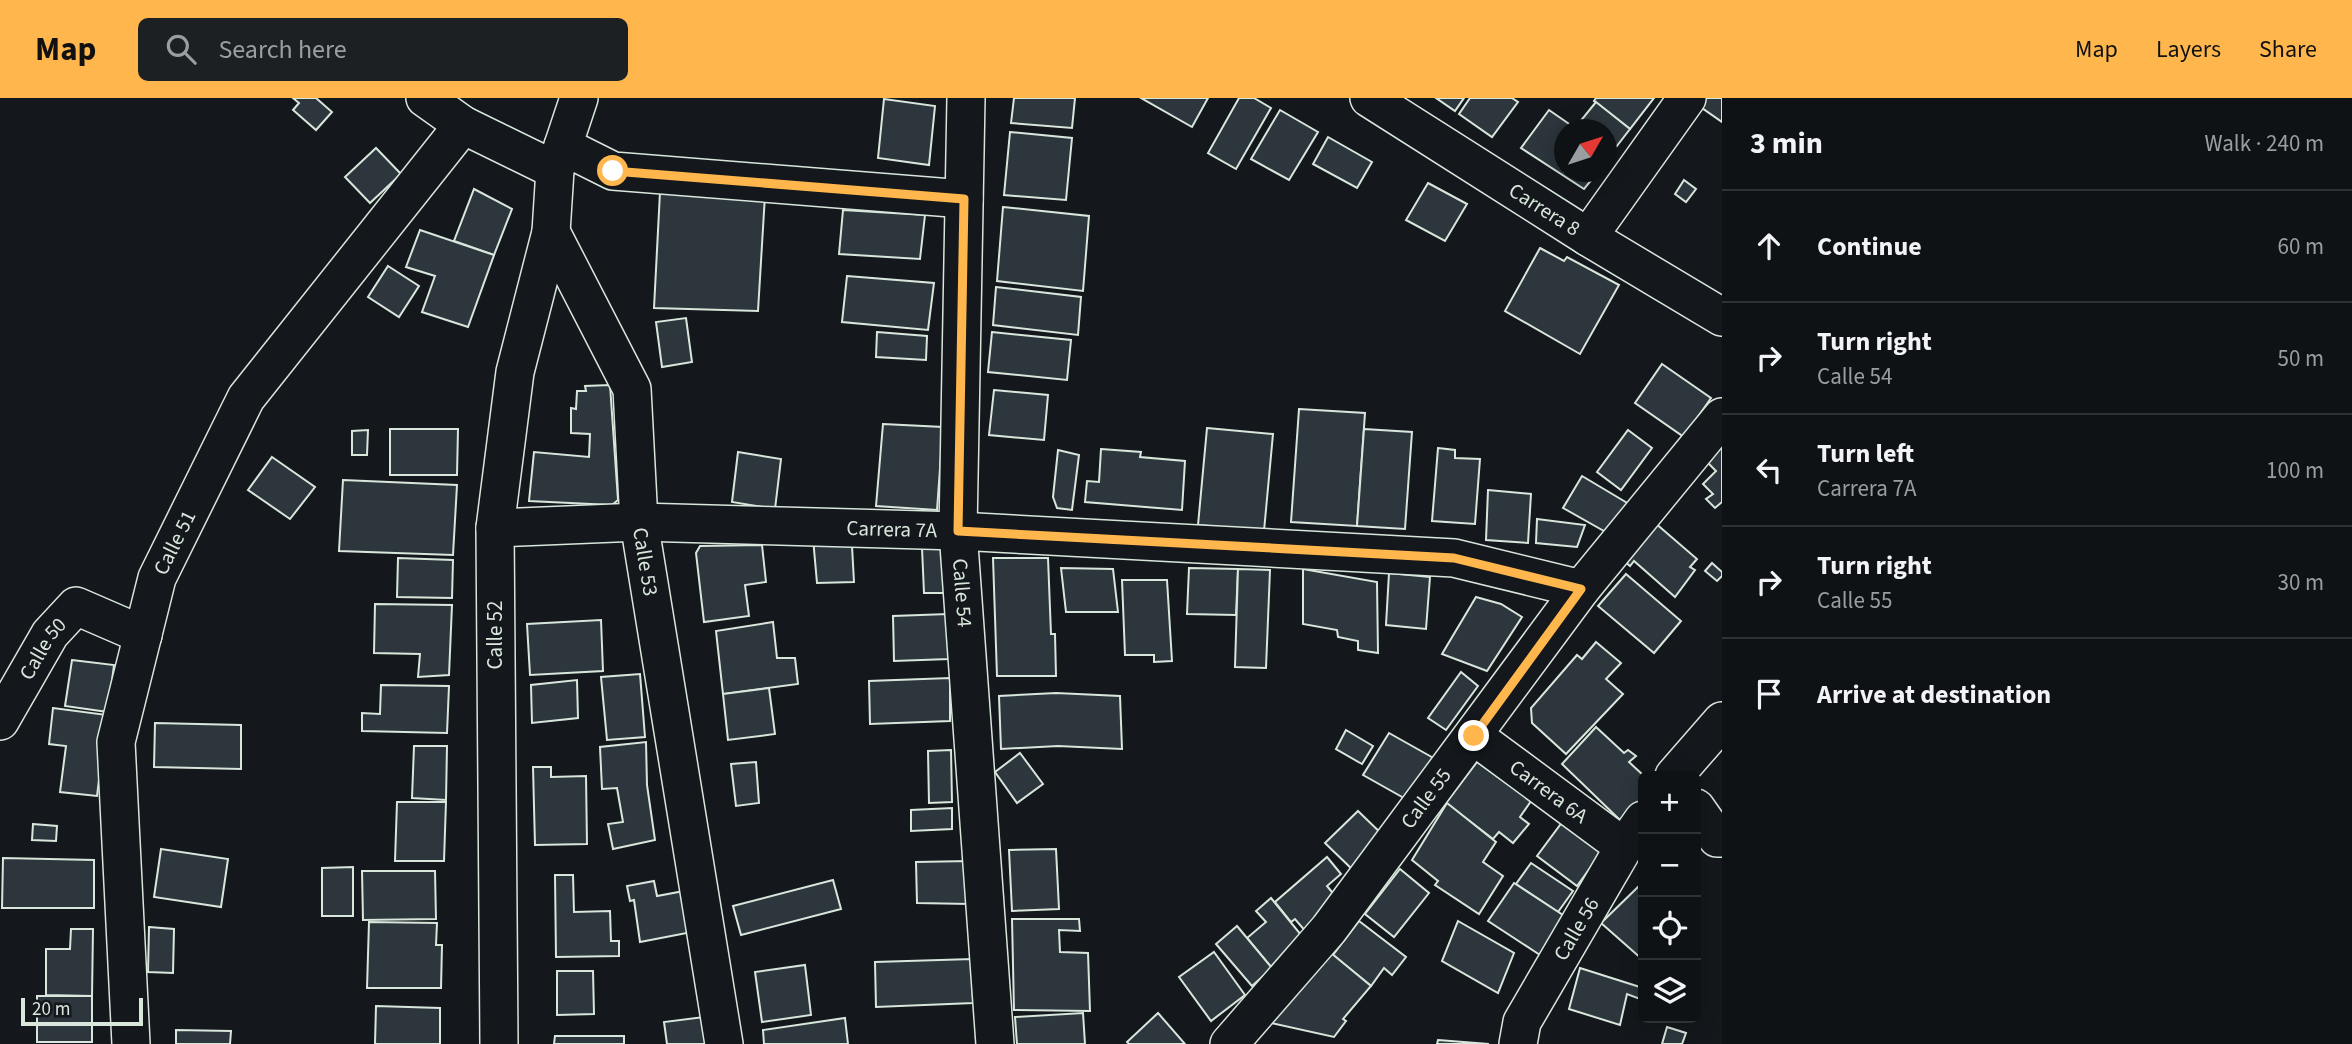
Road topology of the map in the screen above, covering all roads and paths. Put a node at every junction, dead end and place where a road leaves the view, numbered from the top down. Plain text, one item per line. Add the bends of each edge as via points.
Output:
1 (425, 98) edge
2 (579, 98) edge
3 (965, 98) edge
4 (1687, 98) edge
5 (1379, 100) edge
6 (463, 125) junction
7 (559, 158) junction
8 (964, 199) junction
9 (551, 232) junction
10 (1588, 237) junction
11 (1722, 317) edge
12 (1722, 417) edge
13 (639, 522) junction
14 (495, 527) junction
15 (958, 531) junction
16 (1581, 589) junction
17 (143, 635) junction
18 (0, 721) edge
19 (1722, 721) edge
20 (1474, 736) junction
21 (1678, 771) edge
22 (1701, 815) edge
23 (1634, 834) edge
24 (1722, 838) edge
25 (131, 1044) edge
26 (499, 1044) edge
27 (724, 1044) edge
28 (995, 1044) edge
29 (1229, 1044) edge
30 (1518, 1044) edge

1 - 6 street
2 - 7 street
3 - 8 street, Calle 54
4 - 10 street
5 - 10 street, Carrera 8
6 - 7 street
6 - 17 street, Calle 51 via 246,398 157,578
7 - 8 street via 613,171
7 - 9 street
8 - 15 street, Calle 54
9 - 13 street, Calle 53 via 632,389
9 - 14 street, Calle 52 via 515,372
10 - 11 street, Carrera 8
12 - 16 street, Calle 55
13 - 14 street, Carrera 7A
13 - 15 street, Carrera 7A
13 - 27 street, Calle 53
14 - 26 street, Calle 52
15 - 16 street, Carrera 7A via 1454,558
15 - 28 street, Calle 54
16 - 20 street, Calle 55
17 - 18 street, Calle 50 via 76,606 50,634
17 - 25 street, Calle 51 via 117,742
19 - 21 street
20 - 23 street, Carrera 6A
20 - 29 street, Calle 55 via 1329,929
22 - 24 street via 1717,838
23 - 30 street, Calle 56 via 1521,1022

